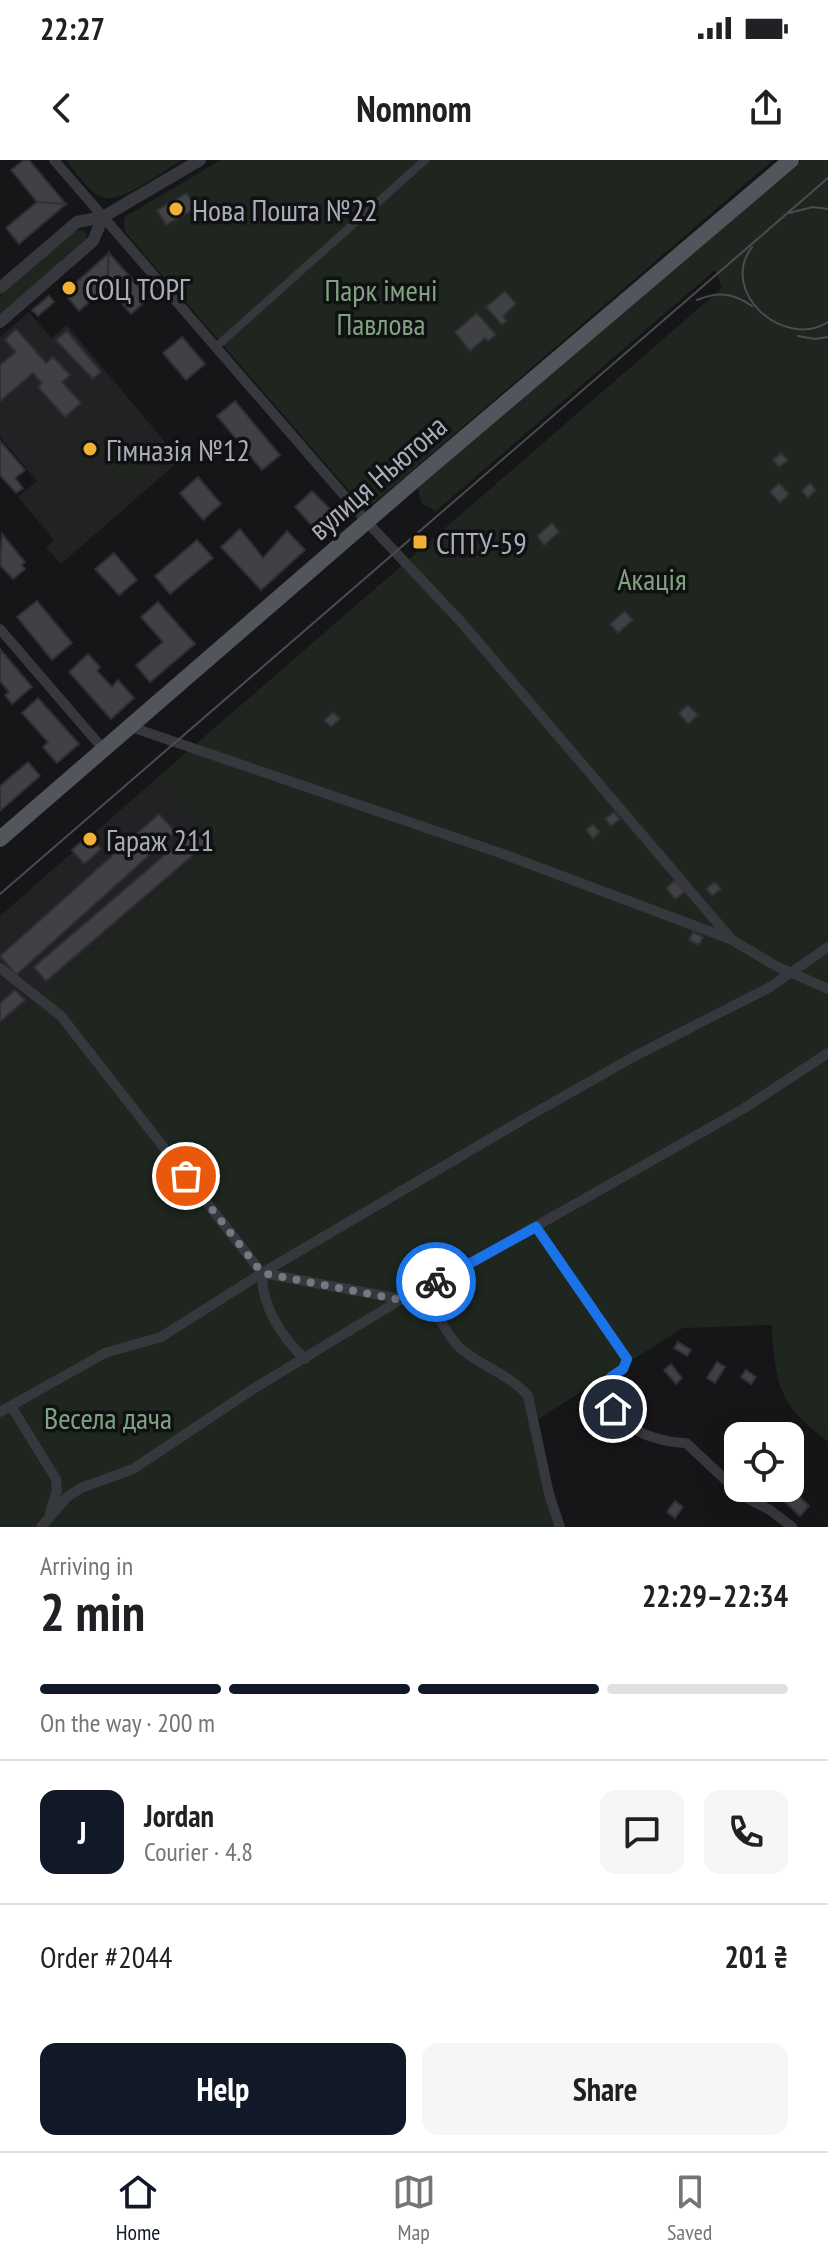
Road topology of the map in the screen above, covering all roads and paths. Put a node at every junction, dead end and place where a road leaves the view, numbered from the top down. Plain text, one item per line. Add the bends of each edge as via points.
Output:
1 (54, 160) edge
2 (200, 160) edge
3 (425, 160) edge
4 (791, 160) edge
5 (103, 217) junction
6 (0, 288) edge
7 (0, 322) edge
8 (216, 347) junction
9 (368, 523) junction
10 (0, 629) edge
11 (131, 727) junction
12 (104, 750) junction
13 (0, 839) edge
14 (732, 940) junction
15 (828, 947) edge
16 (0, 968) edge
17 (790, 973) junction
18 (828, 989) edge
19 (828, 1053) edge
20 (536, 1227) junction
21 (262, 1273) junction
22 (400, 1300) junction
23 (305, 1359) junction
24 (11, 1406) junction
25 (0, 1412) edge
26 (43, 1524) edge
27 (560, 1527) edge
28 (792, 1527) edge

1 - 5 street
2 - 5 street
3 - 8 street
4 - 9 main road, вулиця Ньютона
5 - 6 street via 77,222
5 - 7 street via 93,241
5 - 8 street
8 - 9 street
9 - 11 main road, вулиця Ньютона
9 - 14 street via 462,623
10 - 12 street
11 - 12 main road, вулиця Ньютона
11 - 14 street via 503,854
12 - 13 main road, вулиця Ньютона
14 - 17 street
15 - 17 street
16 - 21 street via 61,1016
17 - 18 street
17 - 21 street via 529,1116
19 - 20 street via 743,1109
20 - 22 street
20 - 28 street via 627,1359 607,1390 613,1409 633,1428 686,1443 743,1496
21 - 22 street
21 - 23 street via 273,1317
21 - 24 street via 161,1337 105,1353
22 - 23 street
22 - 27 street via 428,1304 458,1345 528,1396
23 - 26 street via 133,1469 81,1488
24 - 25 street
24 - 26 street via 56,1479 57,1491

